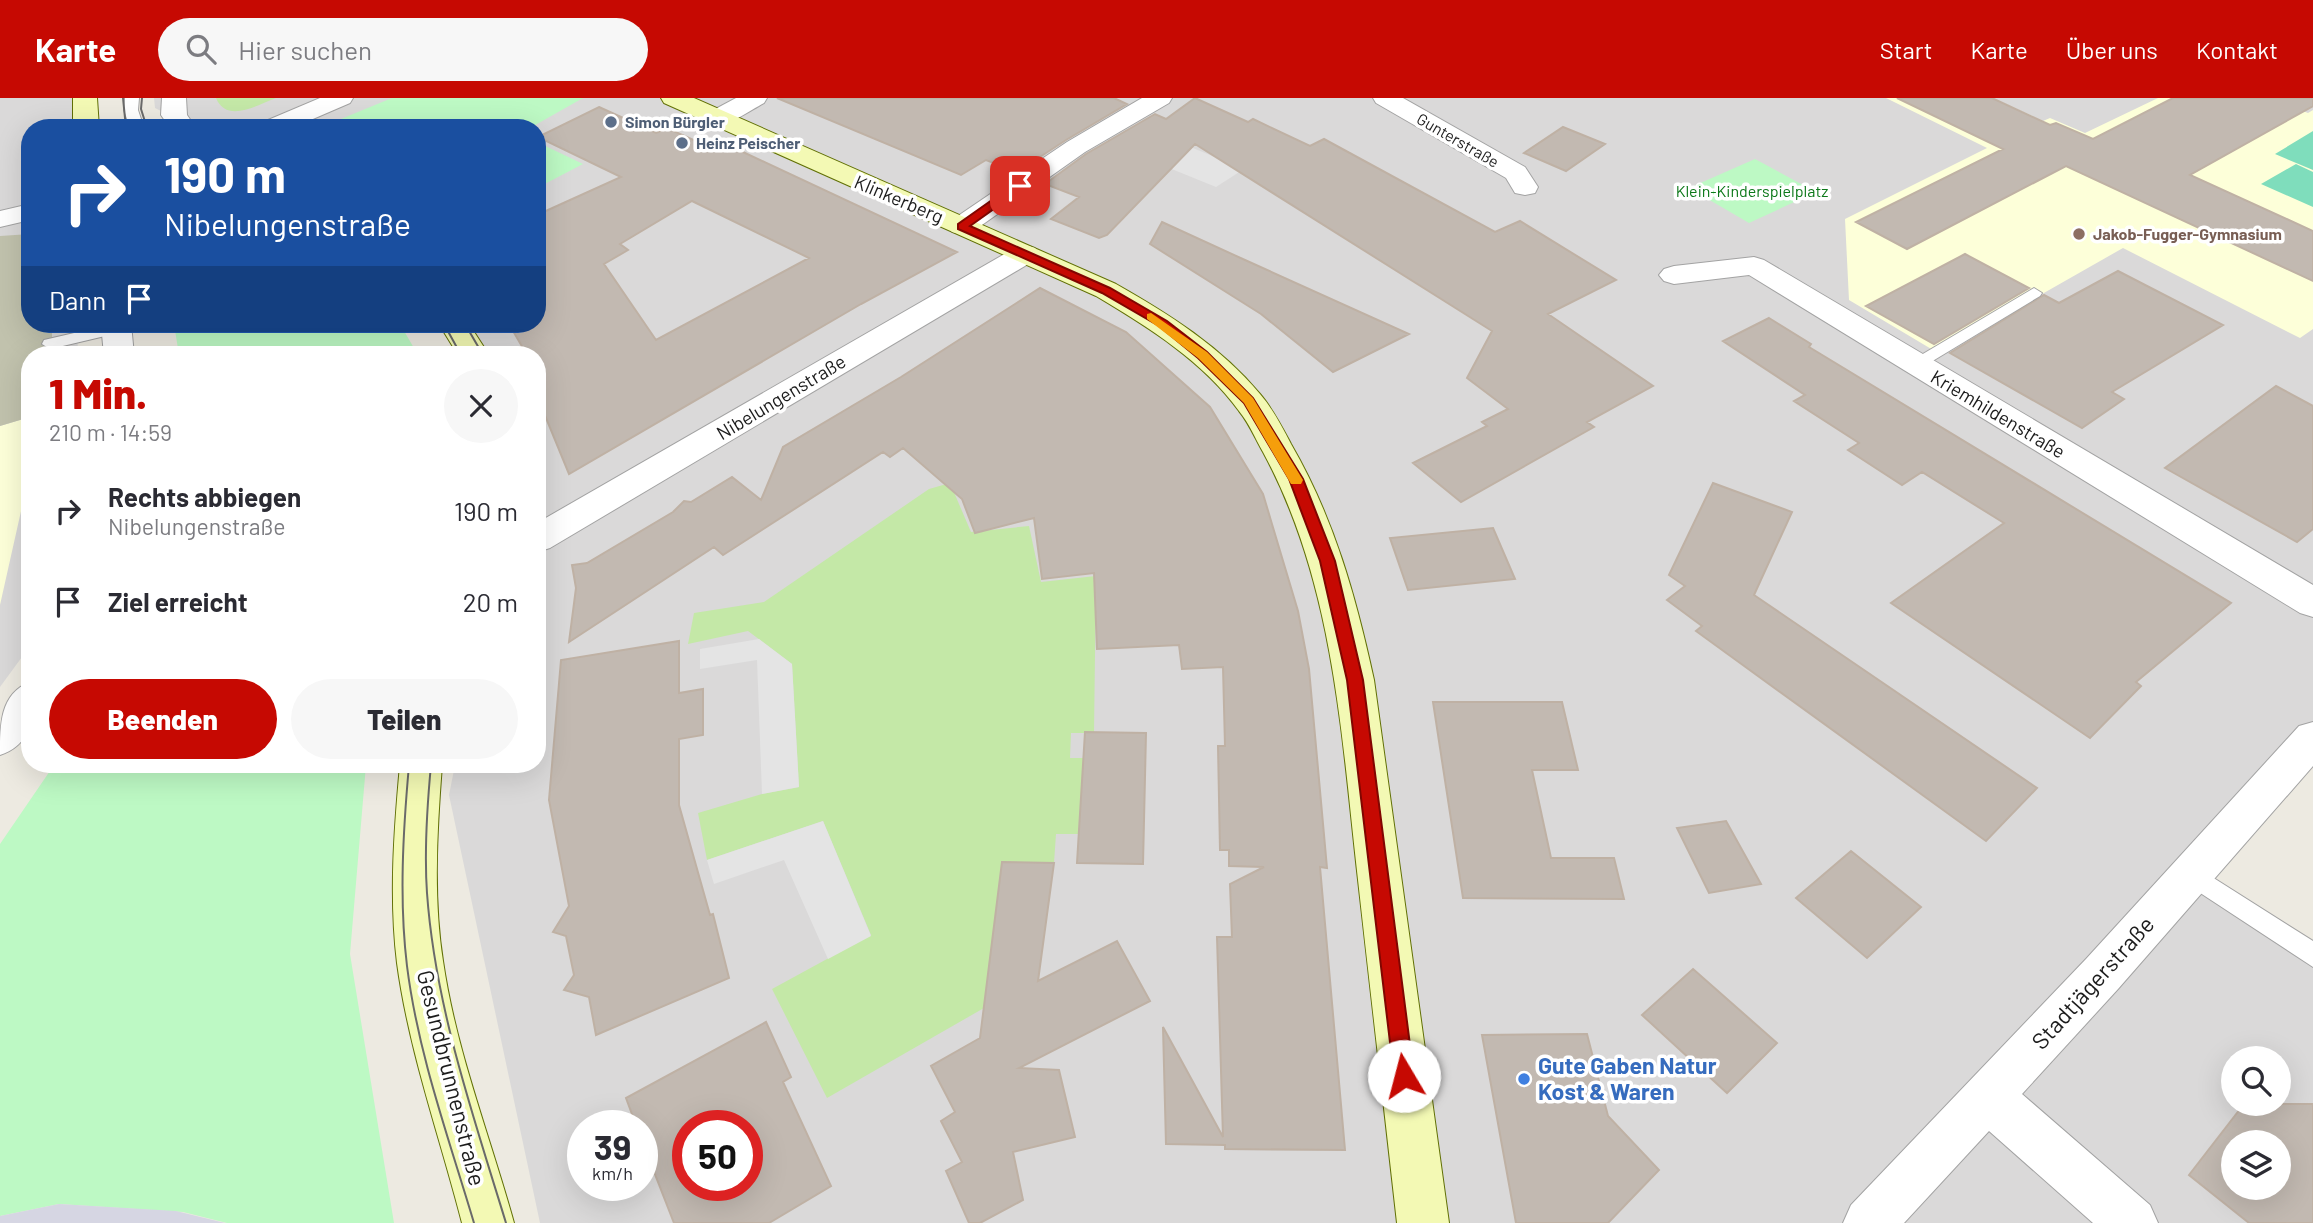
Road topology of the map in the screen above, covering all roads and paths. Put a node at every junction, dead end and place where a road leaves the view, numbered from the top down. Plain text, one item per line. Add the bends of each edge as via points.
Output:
1 (85, 98) edge
2 (132, 98) edge
3 (174, 98) edge
4 (341, 98) edge
5 (673, 98) edge
6 (755, 98) edge
7 (1160, 98) edge
8 (1385, 98) edge
9 (717, 118) junction
10 (86, 119) edge
11 (134, 119) edge
12 (177, 119) edge
13 (291, 119) edge
14 (1525, 187) dead end
15 (21, 214) edge
16 (0, 219) edge
17 (962, 226) junction
18 (1025, 254) junction
19 (1674, 275) dead end
20 (2034, 293) dead end
21 (117, 336) edge
22 (50, 344) dead end
23 (1915, 364) junction
24 (546, 534) edge
25 (2313, 603) edge
26 (2313, 738) edge
27 (421, 773) edge
28 (2190, 874) junction
29 (2313, 955) edge
30 (1989, 1098) junction
31 (488, 1223) edge
32 (1423, 1223) edge
33 (1869, 1223) edge
34 (2132, 1223) edge

1 - 10 main road
2 - 11 lane
3 - 12 street
4 - 13 street
5 - 9 main road, Klinkerberg
6 - 9 street
7 - 17 street via 1076,148
8 - 14 street, Gunterstraße via 1516,173
9 - 17 main road, Klinkerberg
15 - 16 street
17 - 18 main road, Klinkerberg
18 - 24 street, Nibelungenstraße
18 - 32 main road, Klinkerberg via 1106,290 1163,323 1203,355 1249,401 1300,489 1335,585 1355,680
19 - 23 street, Kriemhildenstraße via 1754,266
20 - 23 lane
21 - 22 lane
23 - 25 street, Kriemhildenstraße
26 - 28 street, Stadtjägerstraße
27 - 31 main road, Gesundbrunnenstraße via 415,862 421,963 441,1057
28 - 29 lane
28 - 30 street, Stadtjägerstraße
30 - 33 street, Stadtjägerstraße
30 - 34 street

